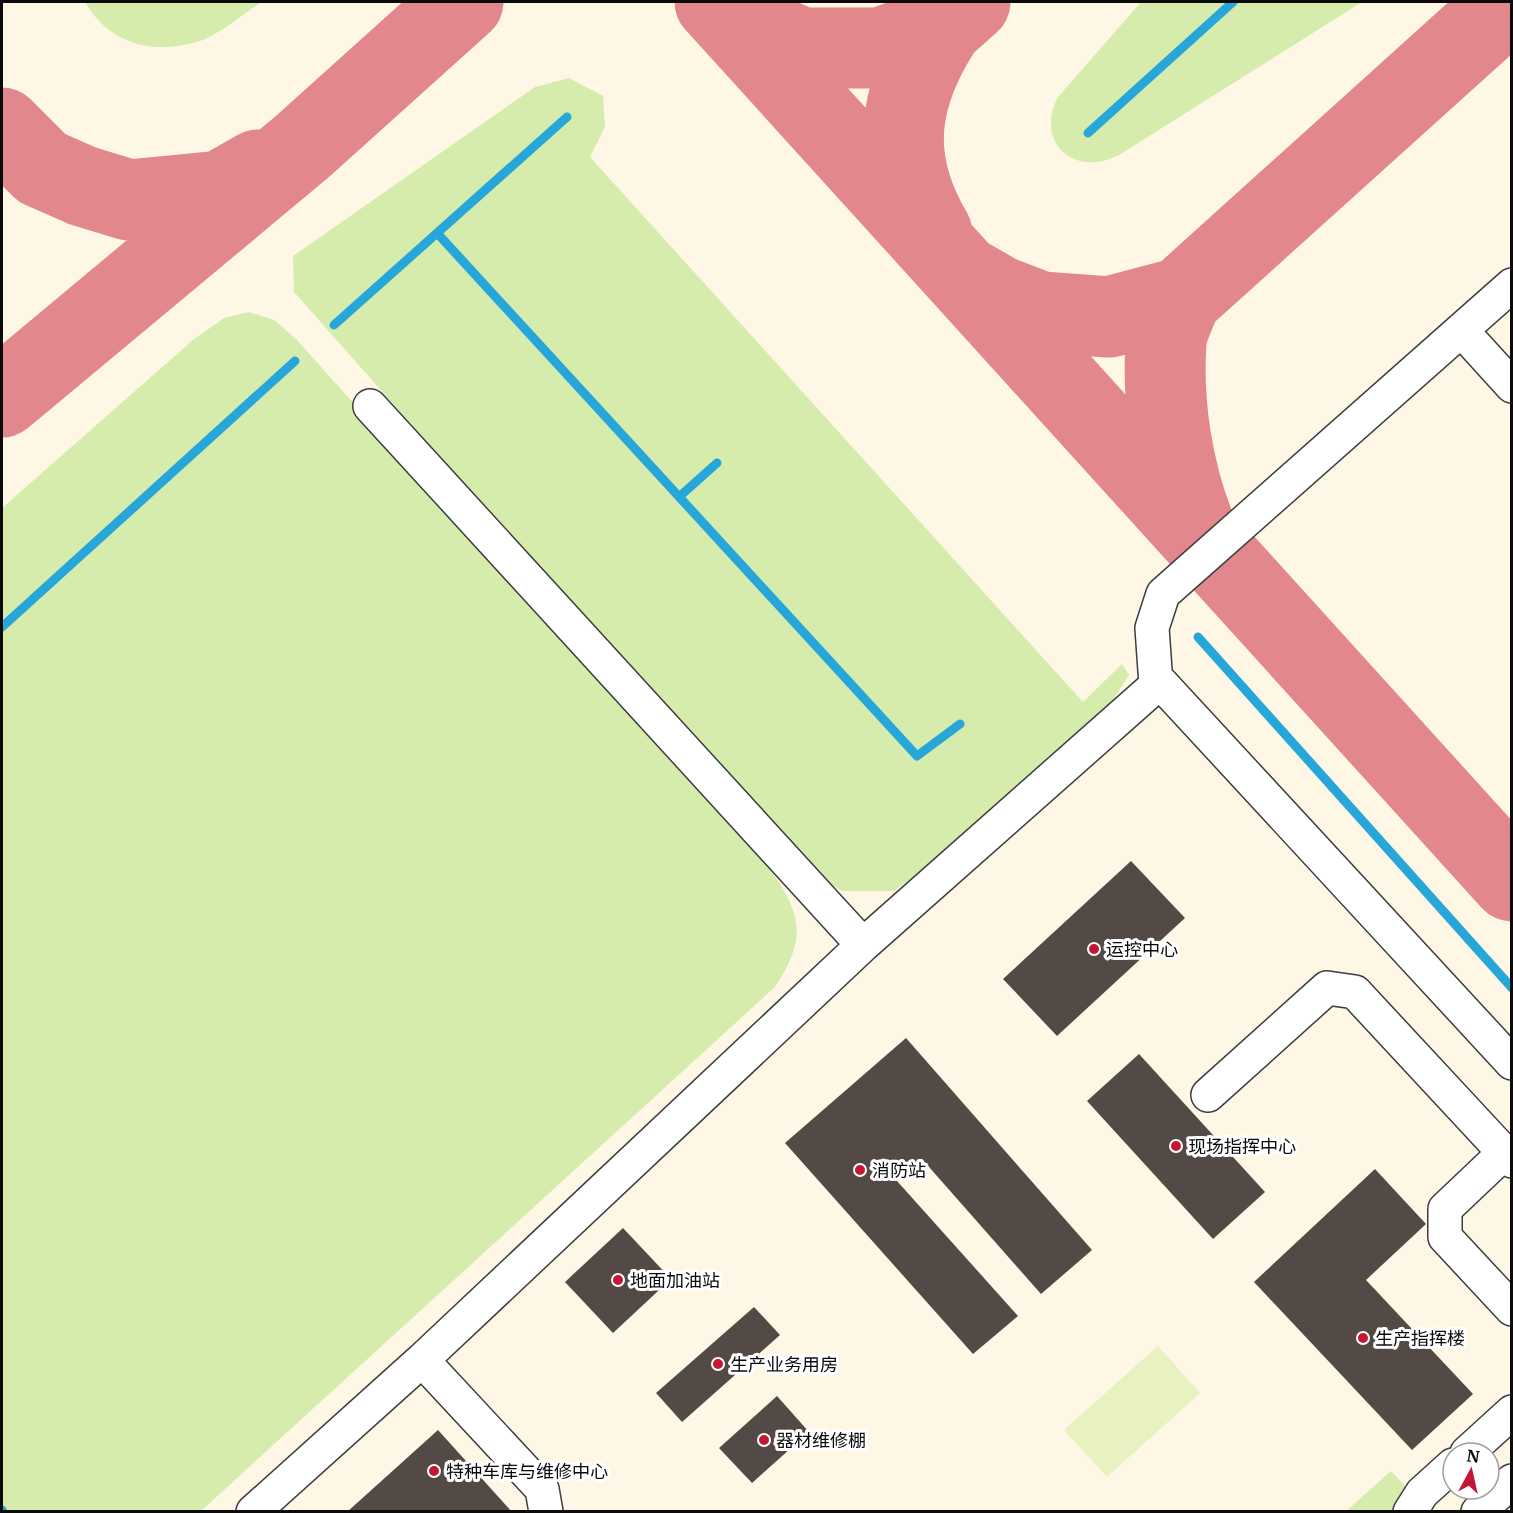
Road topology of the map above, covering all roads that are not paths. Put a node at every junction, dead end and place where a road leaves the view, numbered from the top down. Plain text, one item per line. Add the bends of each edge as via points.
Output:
1 (1512, 285) edge
2 (1462, 331) junction
3 (1512, 386) edge
4 (370, 406) dead end
5 (1156, 685) junction
6 (863, 945) junction
7 (1512, 1063) edge
8 (1208, 1095) dead end
9 (1508, 1157) edge
10 (1512, 1309) edge
11 (422, 1360) junction
12 (1512, 1412) edge
13 (1480, 1441) edge
14 (1441, 1476) edge
15 (1512, 1481) edge
16 (253, 1512) edge
17 (546, 1512) edge
18 (1410, 1512) edge
19 (1478, 1512) edge

1 - 2 lane
2 - 3 lane
2 - 5 lane via 1163,594 1152,628
4 - 6 lane
5 - 6 lane
5 - 7 lane via 1160,682
6 - 11 lane
8 - 9 lane via 1327,988 1355,992
9 - 10 lane via 1444,1209 1445,1237
11 - 16 lane
11 - 17 lane via 542,1489
12 - 13 lane
14 - 18 lane via 1422,1493
15 - 19 lane

